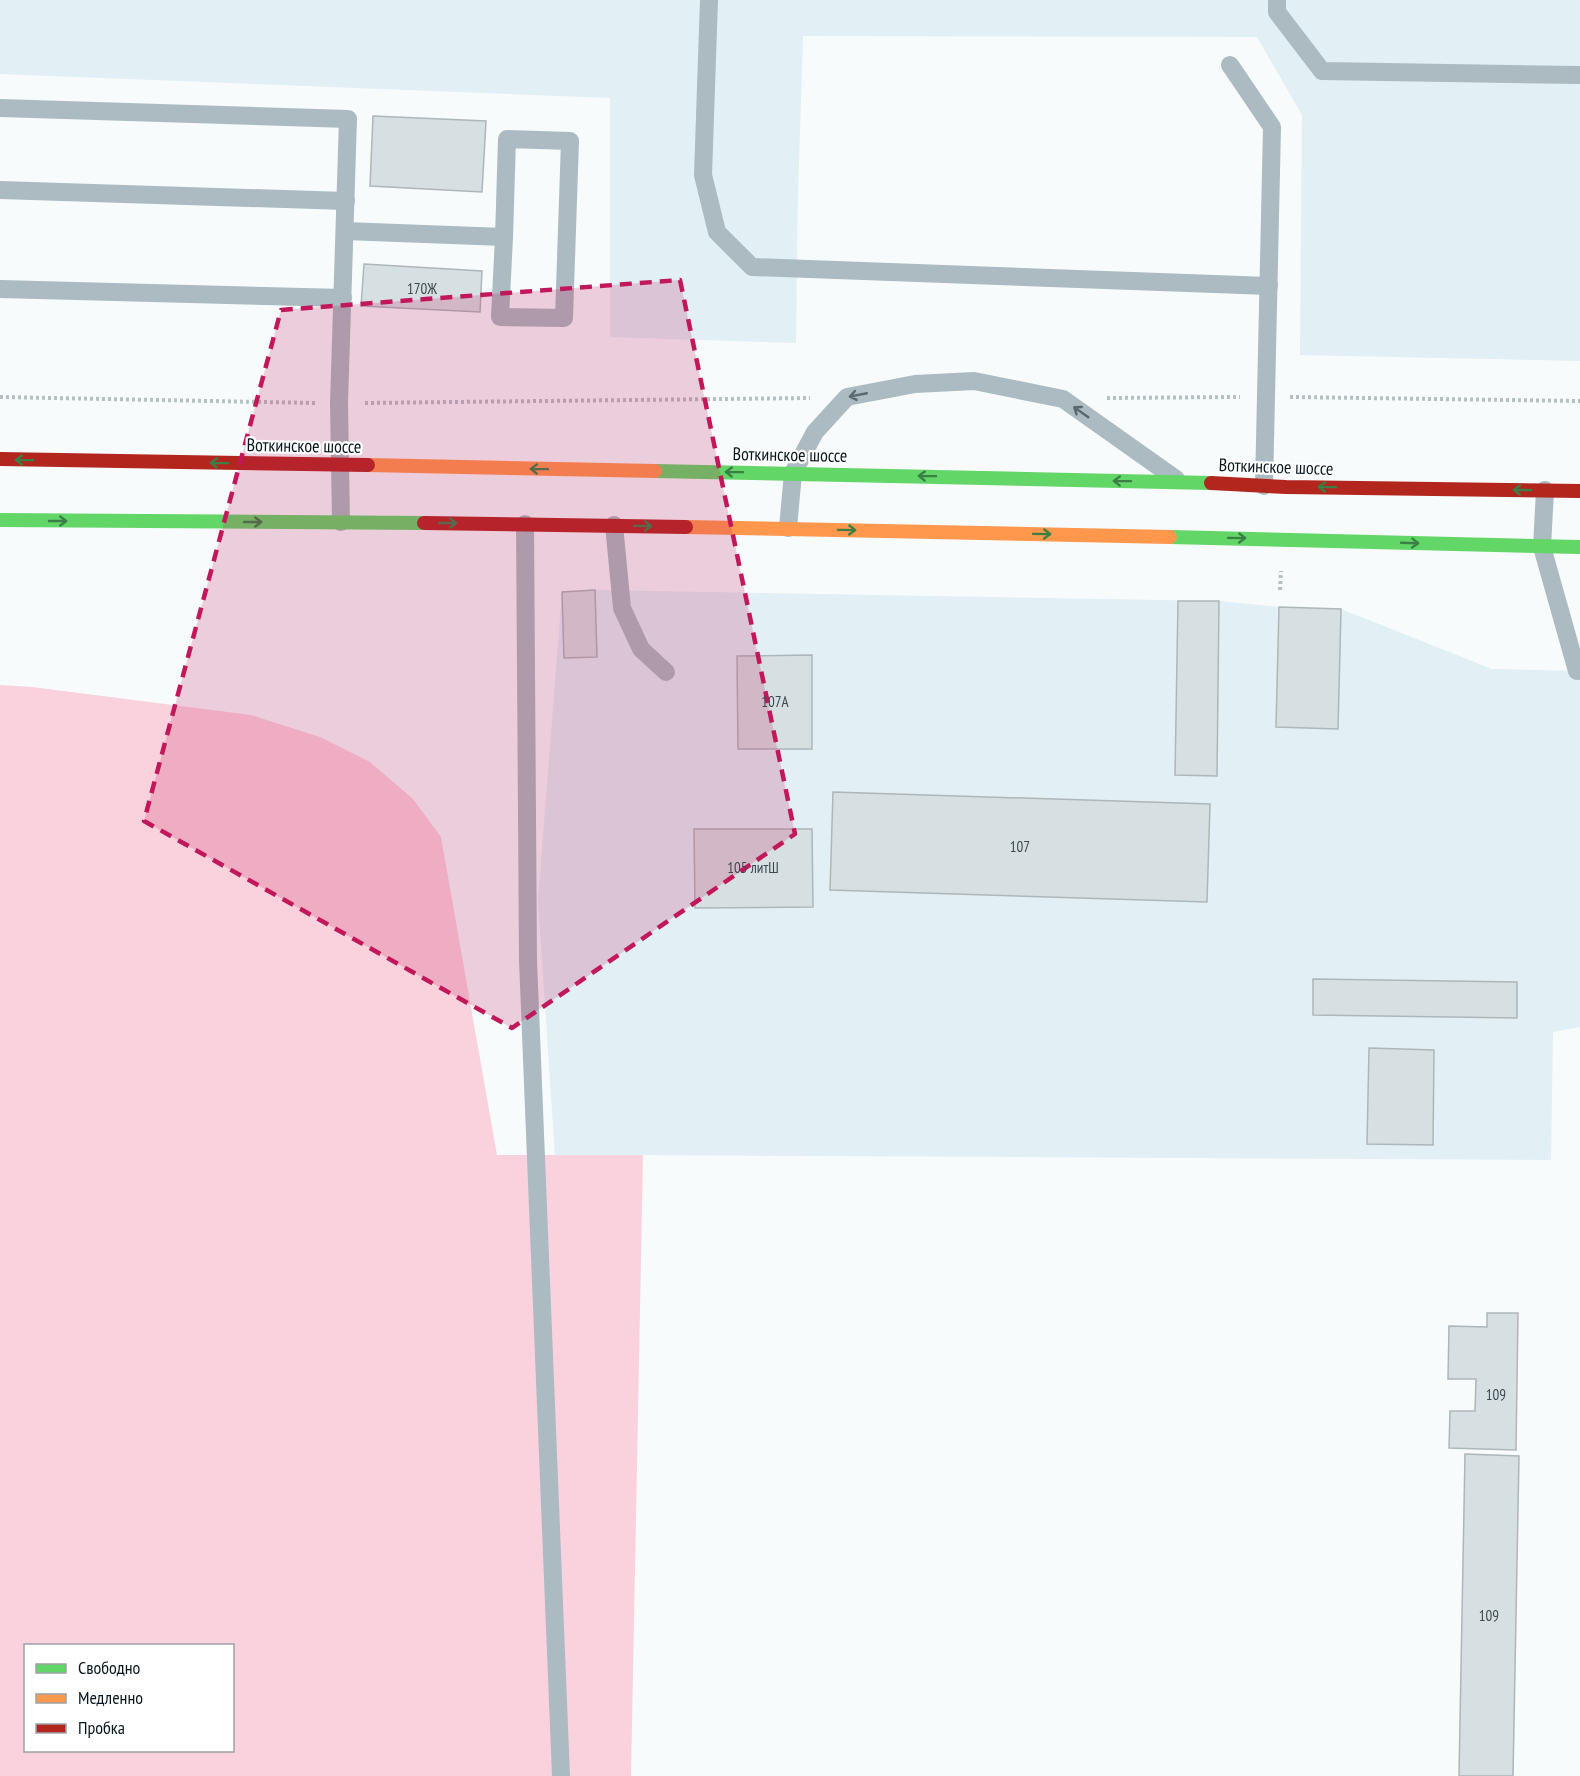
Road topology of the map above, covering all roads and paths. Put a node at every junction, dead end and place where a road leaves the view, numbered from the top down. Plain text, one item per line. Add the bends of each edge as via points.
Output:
1 (709, 0) edge
2 (1277, 0) edge
3 (1230, 65) dead end
4 (1580, 75) edge
5 (0, 108) edge
6 (0, 190) edge
7 (346, 201) junction
8 (345, 231) junction
9 (504, 237) junction
10 (1269, 286) junction
11 (0, 289) edge
12 (343, 298) junction
13 (0, 397) edge
14 (1267, 397) junction
15 (847, 398) junction
16 (1063, 399) junction
17 (1580, 401) edge
18 (339, 403) junction
19 (0, 459) edge
20 (341, 465) junction
21 (793, 472) junction
22 (1180, 482) junction
23 (1264, 486) junction
24 (1545, 490) junction
25 (1580, 491) edge
26 (0, 520) edge
27 (341, 522) junction
28 (525, 524) junction
29 (614, 525) junction
30 (788, 528) junction
31 (1542, 547) junction
32 (1580, 547) edge
33 (1577, 671) dead end
34 (666, 672) dead end
35 (561, 1776) edge

1 - 10 lane via 703,175 717,232 752,267
2 - 4 lane via 1277,12 1322,71
3 - 10 lane via 1272,127
5 - 7 lane via 348,118
6 - 7 lane
7 - 8 lane
8 - 9 lane
8 - 12 lane
9 - 9 lane via 507,139 570,141 564,318 500,317
10 - 14 lane
11 - 12 lane
12 - 18 lane
13 - 18 path
14 - 16 path
14 - 17 path
14 - 23 lane
16 -> 15 lane via 974,381 915,384
15 - 18 path
15 - 21 lane via 814,432
22 -> 16 lane
18 - 20 lane
20 -> 19 main road, Воткинское шоссе
21 -> 20 main road, Воткинское шоссе
20 - 27 lane
22 -> 21 main road, Воткинское шоссе
21 - 30 lane
22 - 23 main road, Воткинское шоссе
24 -> 23 main road, Воткинское шоссе
24 - 25 main road, Воткинское шоссе
24 - 31 lane
26 -> 27 main road
27 -> 28 main road
28 - 29 main road
28 - 35 lane via 528,960
29 -> 30 main road
29 - 34 lane via 622,608 641,649
30 -> 31 main road
31 - 32 main road
31 - 33 lane

